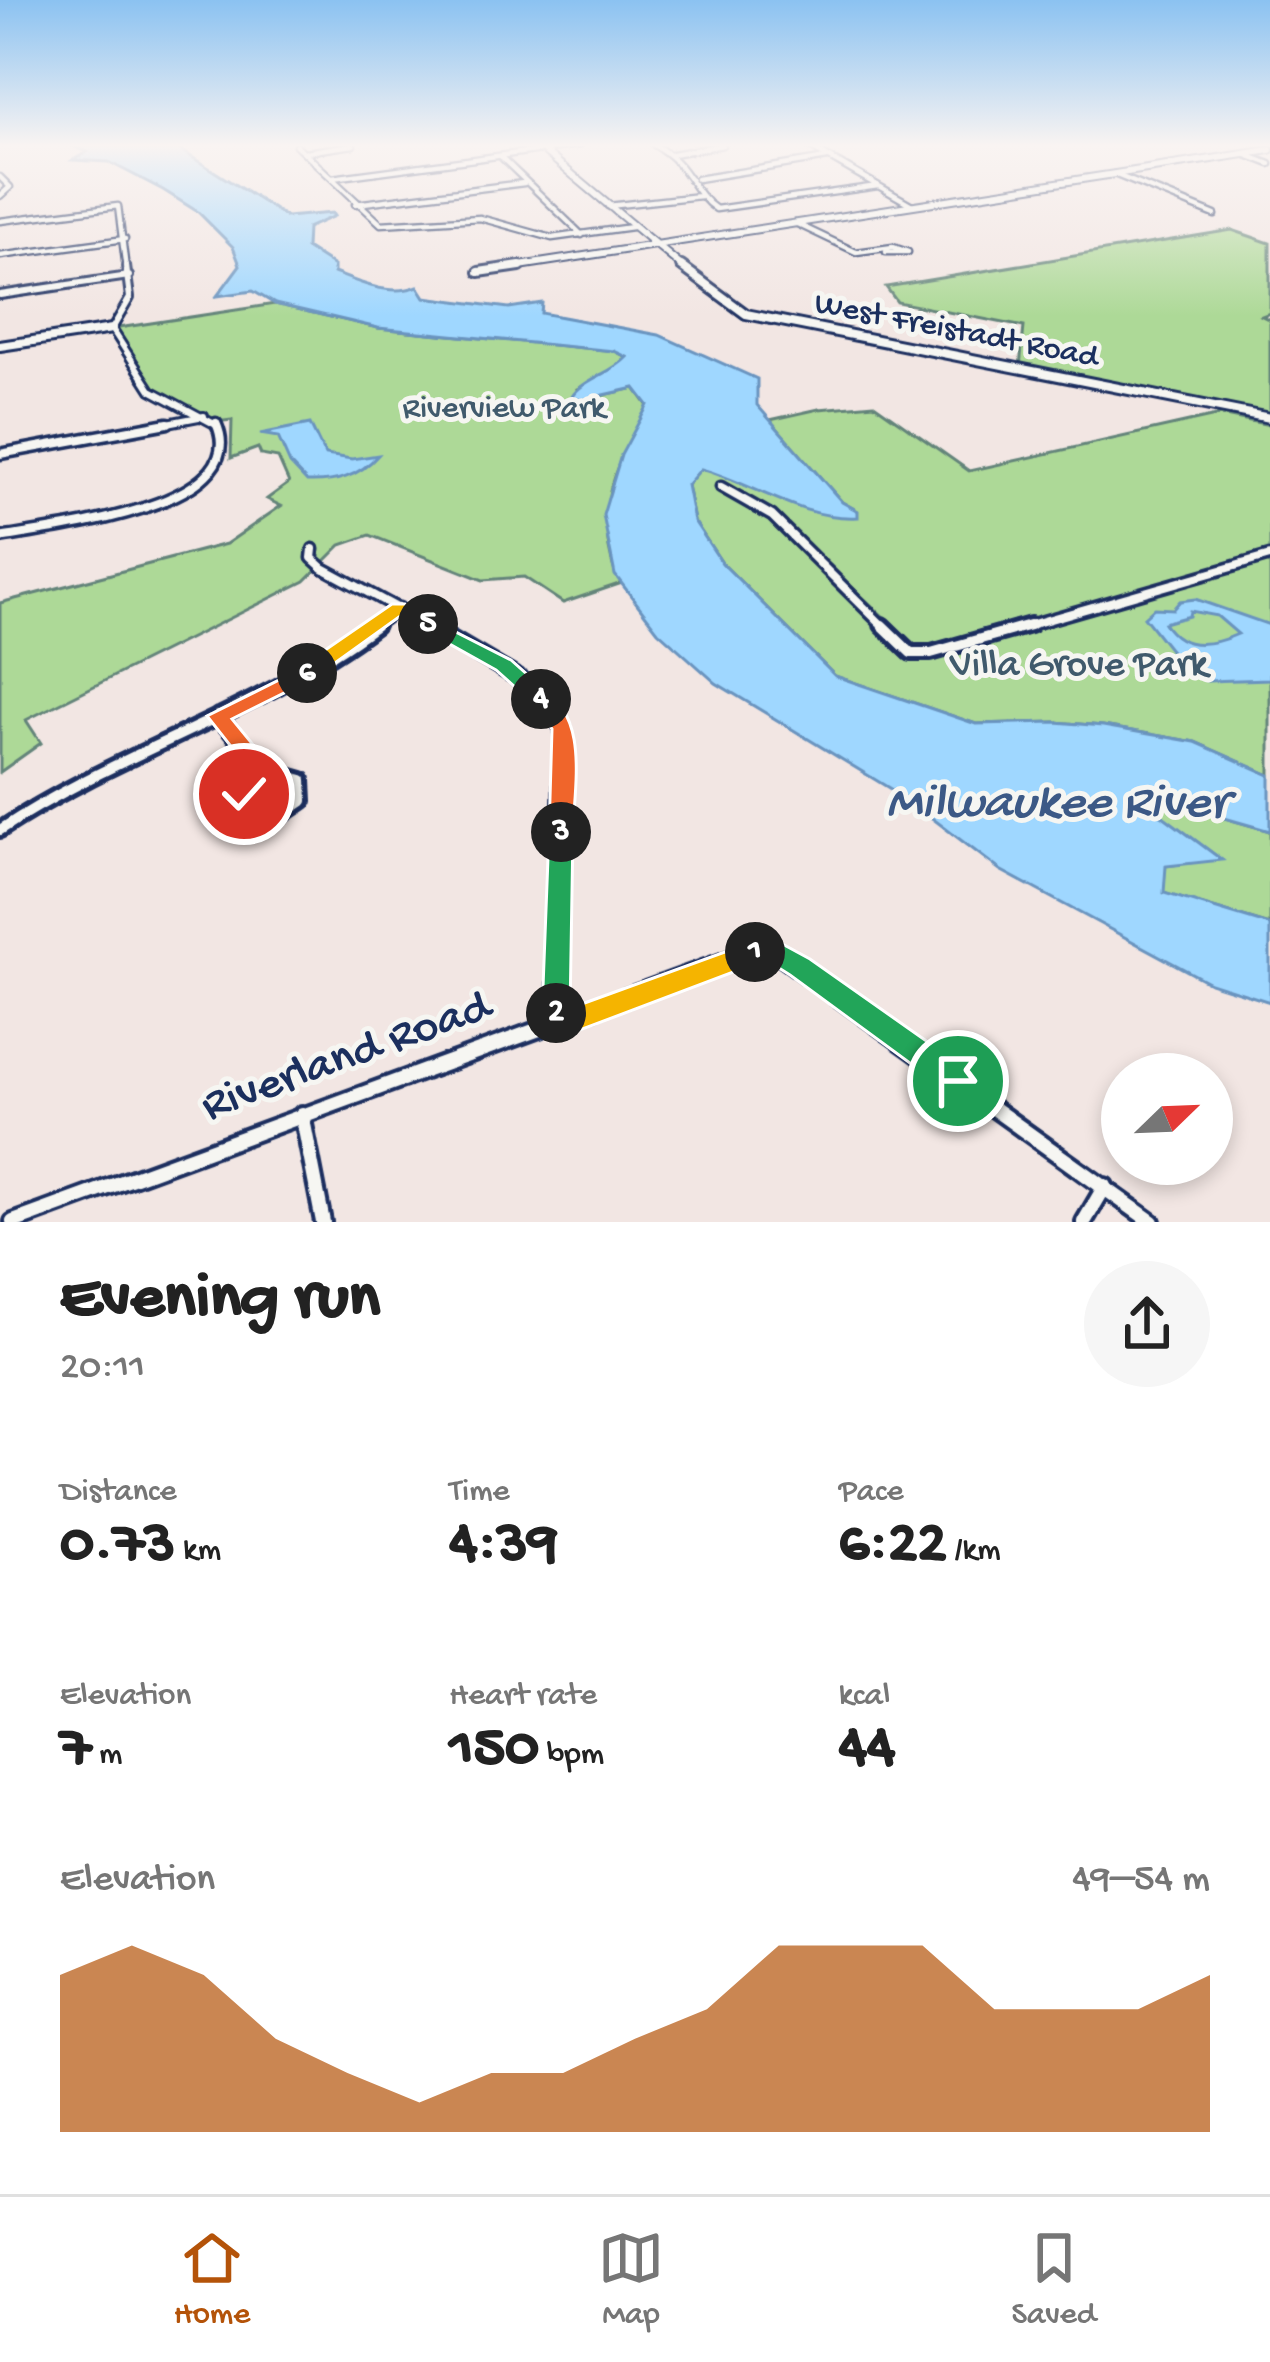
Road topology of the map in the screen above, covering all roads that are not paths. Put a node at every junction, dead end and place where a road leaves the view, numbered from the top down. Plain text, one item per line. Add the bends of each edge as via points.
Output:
1 (352, 202) edge
2 (378, 202) edge
3 (545, 202) edge
4 (603, 202) edge
5 (645, 202) edge
6 (706, 202) edge
7 (776, 202) edge
8 (907, 202) edge
9 (931, 202) edge
10 (1183, 202) edge
11 (355, 205) junction
12 (912, 205) junction
13 (608, 206) junction
14 (1215, 215) dead end
15 (0, 221) edge
16 (795, 223) junction
17 (632, 227) junction
18 (582, 235) junction
19 (124, 239) junction
20 (653, 245) junction
21 (886, 252) dead end
22 (0, 256) edge
23 (479, 272) dead end
24 (129, 276) junction
25 (0, 295) edge
26 (112, 328) junction
27 (0, 346) edge
28 (204, 416) junction
29 (1270, 418) edge
30 (0, 454) edge
31 (721, 487) dead end
32 (0, 538) edge
33 (313, 549) dead end
34 (1270, 556) edge
35 (398, 608) junction
36 (218, 716) junction
37 (267, 776) junction
38 (0, 830) edge
39 (556, 1026) junction
40 (302, 1114) junction
41 (1106, 1186) junction
42 (13, 1222) edge
43 (323, 1222) edge
44 (1084, 1222) edge
45 (1152, 1222) edge

1 - 11 street
2 - 11 street
3 - 18 street
4 - 13 street, West Freistadt Road
5 - 13 street
6 - 7 street via 726,210
8 - 12 street
9 - 12 street
10 - 14 street
11 - 18 street via 382,224 471,217 536,237
12 - 16 street
13 - 17 street, West Freistadt Road
15 - 19 street via 118,206
16 - 20 street
16 - 21 street via 848,253
17 - 18 street
17 - 20 street, West Freistadt Road
19 - 22 street
19 - 24 street
20 - 23 street
20 - 29 street, West Freistadt Road via 725,301 765,320
24 - 25 street
24 - 26 street via 129,306
26 - 27 street
26 - 28 street via 151,390
28 - 30 street
28 - 32 street via 221,433 213,468 190,487 128,512
31 - 34 street via 772,516 911,653
33 - 35 street via 321,566
35 - 36 street via 311,671
35 - 39 street via 532,686 563,728
36 - 37 street
36 - 38 street via 83,776
37 - 37 street via 244,794 250,814 278,818 303,801 302,780
39 - 40 street, Riverland Road
39 - 41 street, Riverland Road via 748,952 775,952
40 - 42 street, Riverland Road
40 - 43 street
41 - 44 street
41 - 45 street

